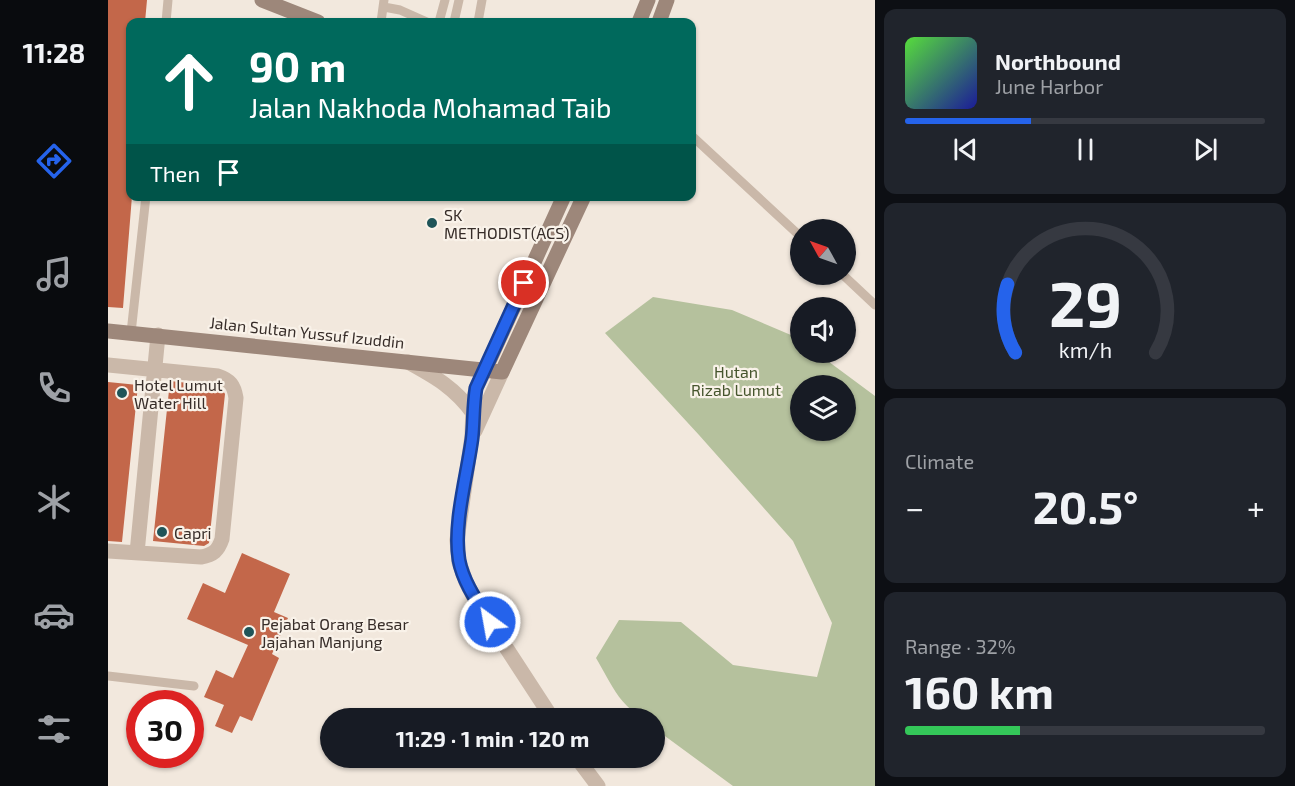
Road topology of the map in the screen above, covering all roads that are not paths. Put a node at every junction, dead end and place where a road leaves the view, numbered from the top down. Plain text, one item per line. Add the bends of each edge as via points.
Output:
1 (168, 0) edge
2 (262, 0) edge
3 (445, 0) edge
4 (459, 0) edge
5 (482, 0) edge
6 (648, 0) edge
7 (667, 0) edge
8 (384, 3) edge
9 (166, 18) edge
10 (308, 18) edge
11 (382, 18) edge
12 (418, 18) edge
13 (440, 18) edge
14 (455, 18) edge
15 (479, 18) edge
16 (641, 18) edge
17 (660, 18) edge
18 (696, 140) edge
19 (145, 201) edge
20 (562, 201) edge
21 (582, 201) edge
22 (790, 227) edge
23 (854, 285) edge
24 (875, 304) edge
25 (108, 331) edge
26 (131, 333) junction
27 (158, 335) junction
28 (405, 361) junction
29 (108, 365) edge
30 (154, 370) junction
31 (485, 370) junction
32 (502, 372) junction
33 (473, 413) junction
34 (472, 436) junction
35 (108, 551) edge
36 (137, 553) junction
37 (108, 676) edge
38 (194, 686) dead end
39 (545, 708) edge
40 (585, 768) edge
41 (598, 786) edge

1 - 9 lane
2 - 10 street
3 - 13 lane
4 - 14 lane
5 - 15 lane
6 - 16 street
7 - 17 street
8 - 11 lane
8 - 12 lane
18 - 22 lane
19 - 26 lane
20 - 31 street
21 - 32 street
23 - 24 lane
25 - 26 street, Jalan Sultan Yussuf Izuddin
26 - 27 street, Jalan Sultan Yussuf Izuddin
27 - 28 street, Jalan Sultan Yussuf Izuddin
27 - 30 street
28 - 31 street, Jalan Sultan Yussuf Izuddin
28 - 33 street via 451,387
29 - 30 street
30 - 36 street
30 - 36 street via 218,376 234,388 236,398 218,549 201,557
31 - 32 street, Jalan Sultan Yussuf Izuddin
31 - 33 street via 476,388
32 - 34 street
33 - 34 street
34 - 39 street via 457,540 459,562 477,603
35 - 36 street
37 - 38 lane
40 - 41 street

